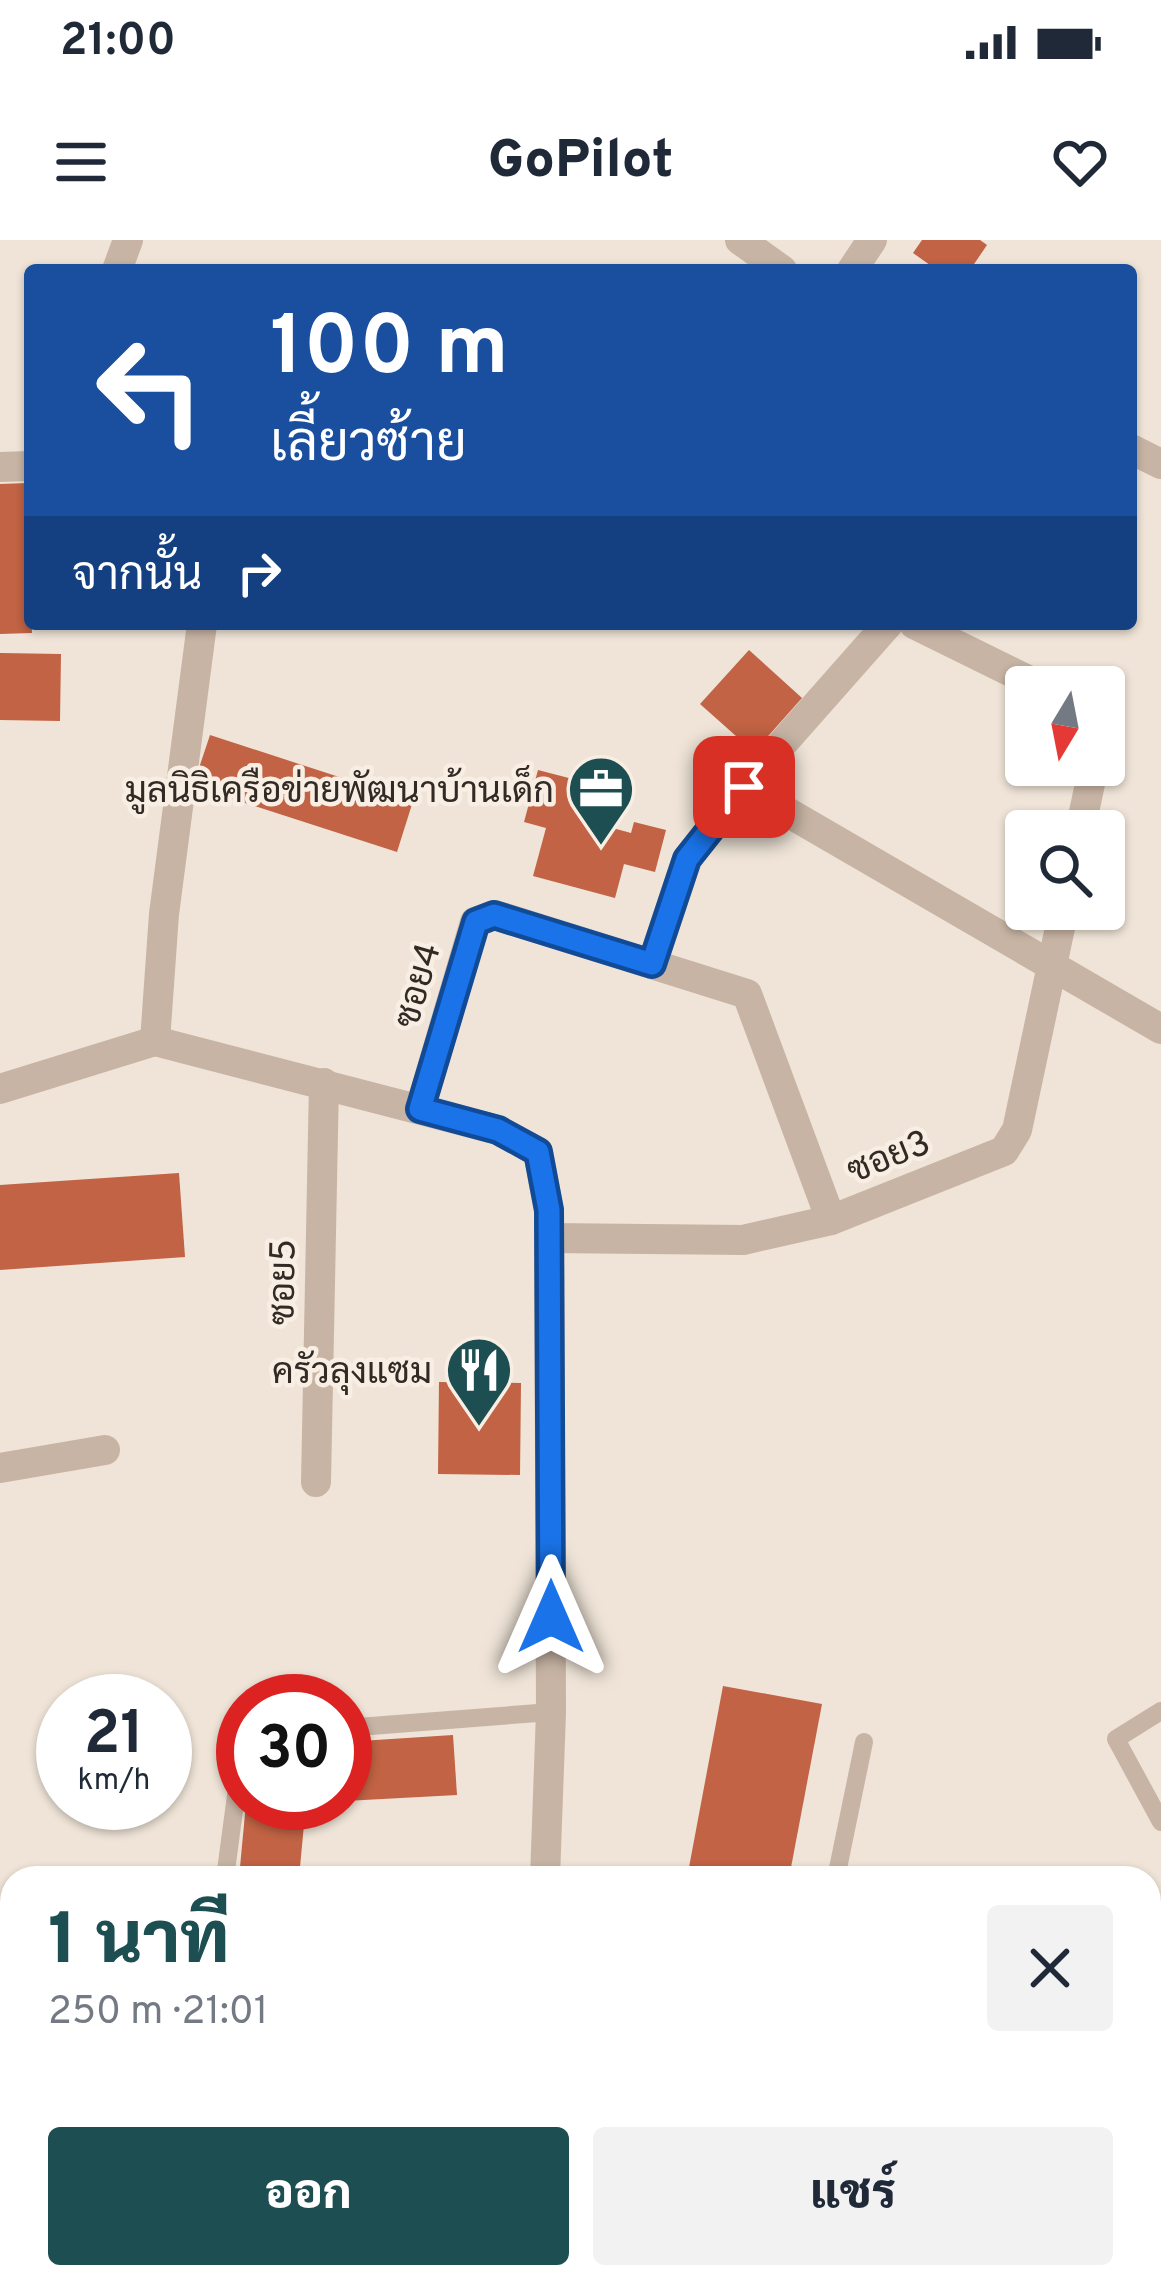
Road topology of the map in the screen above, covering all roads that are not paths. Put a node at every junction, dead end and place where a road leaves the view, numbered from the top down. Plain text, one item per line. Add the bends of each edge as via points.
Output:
1 (740, 240) edge
2 (774, 264) edge
3 (201, 630) edge
4 (883, 630) edge
5 (926, 630) edge
6 (1005, 669) edge
7 (744, 787) junction
8 (1060, 930) edge
9 (652, 964) junction
10 (1052, 966) junction
11 (1161, 1029) edge
12 (155, 1041) junction
13 (324, 1083) junction
14 (0, 1089) edge
15 (420, 1109) junction
16 (831, 1220) junction
17 (550, 1238) junction
18 (105, 1450) dead end
19 (0, 1468) edge
20 (316, 1482) dead end
21 (1161, 1711) edge
22 (551, 1712) junction
23 (372, 1726) edge
24 (864, 1742) dead end
25 (1161, 1822) edge
26 (231, 1830) edge
27 (227, 1866) edge
28 (545, 1866) edge
29 (838, 1866) edge

1 - 2 street
3 - 12 street
4 - 7 street
5 - 6 street
7 - 9 street via 687,859
7 - 10 street
8 - 10 street, ซอย3
9 - 15 street, ซอย4 via 494,915 476,922
9 - 16 street via 747,994
10 - 11 street
10 - 16 street, ซอย3 via 1018,1130 1004,1151
12 - 13 street
12 - 14 street
13 - 15 street
13 - 20 street, ซอย5
15 - 17 street via 498,1130 538,1152
16 - 17 street, ซอย3 via 743,1240
17 - 22 street
18 - 19 street
21 - 25 lane via 1116,1738
22 - 23 lane
22 - 28 street
24 - 29 lane
26 - 27 lane

